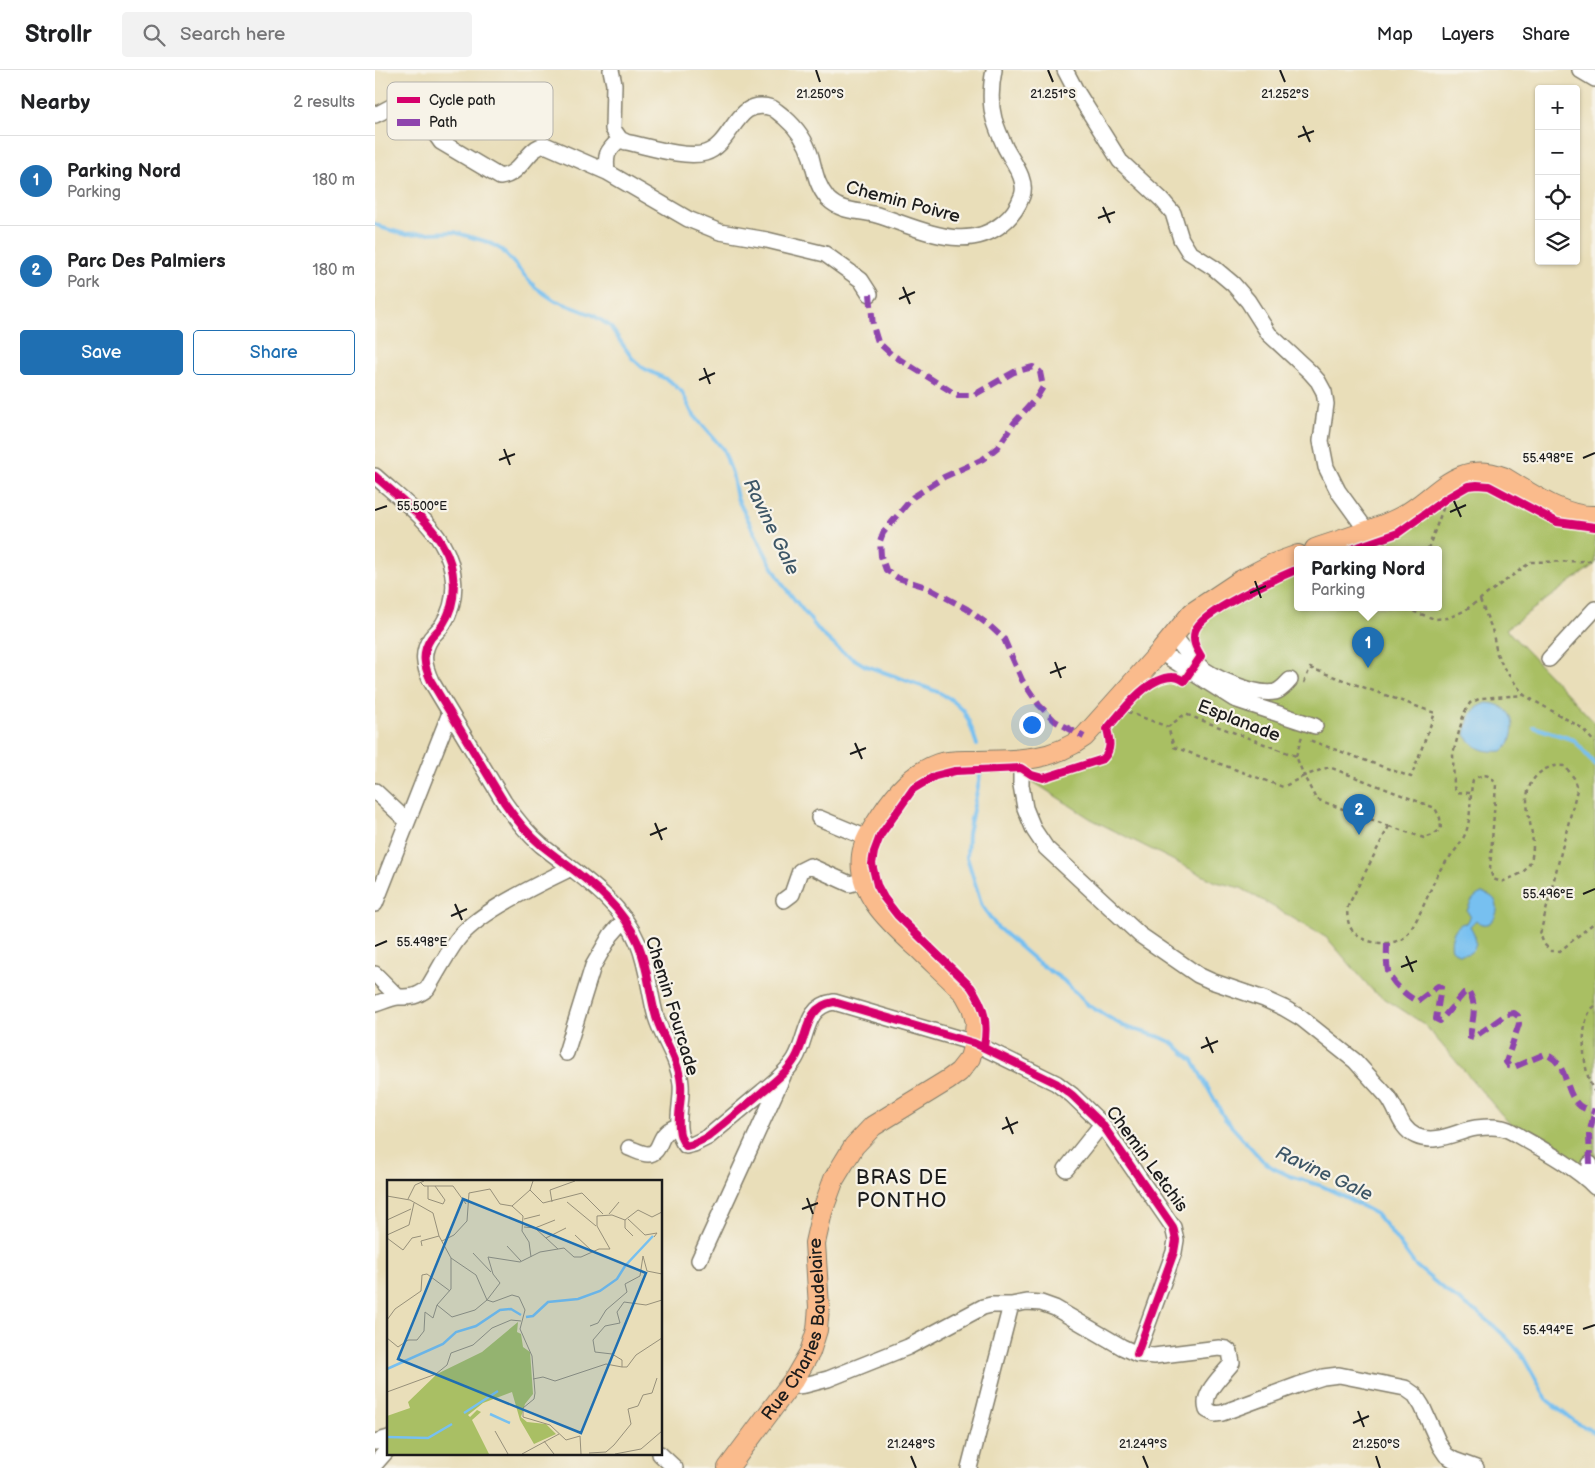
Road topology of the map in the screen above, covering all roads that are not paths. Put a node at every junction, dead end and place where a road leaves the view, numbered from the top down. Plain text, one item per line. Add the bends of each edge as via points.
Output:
1 (611, 70) edge
2 (994, 70) edge
3 (1065, 70) edge
4 (1580, 70) edge
5 (1595, 79) edge
6 (387, 109) edge
7 (375, 115) edge
8 (620, 139) junction
9 (440, 140) edge
10 (607, 172) junction
11 (870, 294) dead end
12 (375, 476) edge
13 (1595, 516) edge
14 (1367, 531) junction
15 (1324, 546) edge
16 (1294, 556) edge
17 (1595, 609) edge
18 (1173, 636) junction
19 (1160, 652) junction
20 (1549, 659) dead end
21 (1290, 680) dead end
22 (450, 713) junction
23 (1311, 724) road end
24 (1021, 760) junction
25 (375, 791) edge
26 (819, 818) dead end
27 (407, 821) junction
28 (867, 838) junction
29 (571, 868) junction
30 (864, 880) junction
31 (784, 900) dead end
32 (375, 904) edge
33 (625, 919) junction
34 (375, 974) edge
35 (398, 997) junction
36 (375, 1004) edge
37 (974, 1043) junction
38 (566, 1053) dead end
39 (785, 1072) junction
40 (1102, 1124) junction
41 (678, 1126) junction
42 (629, 1148) dead end
43 (1590, 1164) dead end
44 (1066, 1169) dead end
45 (1593, 1185) edge
46 (699, 1260) dead end
47 (1011, 1305) junction
48 (1137, 1354) junction
49 (788, 1387) junction
50 (387, 1450) edge
51 (662, 1456) edge
52 (375, 1464) edge
53 (675, 1468) edge
54 (728, 1468) edge
55 (969, 1468) edge
56 (1476, 1468) edge

1 - 8 street via 614,84 613,129
2 - 8 street, Chemin Poivre via 993,116 1021,178 1023,195 1012,216 994,231 980,236 949,238 875,214 841,208 829,200 821,188 797,129 775,110 765,106 746,110 724,140 706,152 681,153
3 - 14 street via 1120,161 1173,213 1189,252 1233,284 1269,334 1318,381 1326,404 1321,441 1326,467 1338,491
4 - 5 street
6 - 7 street
8 - 10 street via 605,160
9 - 10 street via 500,177 514,172 536,148 545,145
10 - 11 street via 688,219 720,232 825,254 861,280
12 - 22 street, Chemin Fourcade via 438,537 453,570 453,598 449,614 431,639 424,659 431,681
13 - 14 main road via 1586,517 1559,509 1503,477 1478,472 1450,481 1402,517
14 - 15 main road
16 - 18 main road, Rue Charles Baudelaire via 1273,564 1220,593 1192,613
17 - 20 street
18 - 19 main road, Rue Charles Baudelaire
18 - 21 street via 1199,665 1232,684 1261,693 1284,688
19 - 23 street via 1234,699
19 - 24 main road, Rue Charles Baudelaire via 1084,737 1071,747 1050,755
22 - 27 street
22 - 29 street, Chemin Fourcade via 515,818
24 - 28 main road, Rue Charles Baudelaire via 938,764 913,777 891,800
24 - 45 street via 1025,808 1034,830 1047,848 1140,935 1198,975 1264,999 1301,1018 1355,1061 1388,1097 1408,1132 1417,1137 1435,1139 1474,1128 1504,1128 1543,1149
25 - 27 street
26 - 28 street
27 - 32 street
28 - 30 main road, Rue Charles Baudelaire via 863,854
29 - 33 street, Chemin Fourcade via 597,889
29 - 35 street via 477,921 458,939 427,989 413,997
30 - 31 street via 850,884 810,866 801,870 792,894
30 - 37 main road, Rue Charles Baudelaire via 879,908 965,994 976,1022
33 - 38 street, Chemin Fourcade via 611,935 593,966
33 - 41 street, Chemin Fourcade via 642,953 656,1015 678,1068 682,1093
34 - 35 street
35 - 36 street
37 - 39 street via 834,1002 826,1003 811,1016 805,1038
37 - 40 street, Chemin Letchis via 1056,1082
37 - 49 main road, Rue Charles Baudelaire via 959,1072 873,1126 853,1146 834,1179 815,1243 819,1307 817,1330 810,1352
39 - 41 street via 702,1141 686,1146
39 - 46 street
40 - 44 street
40 - 48 street, Chemin Letchis via 1173,1227 1176,1240
41 - 42 street via 663,1135 653,1152 647,1154
43 - 45 street
47 - 48 street via 1027,1302 1055,1308
47 - 49 street via 983,1306 907,1347 829,1379
47 - 55 street
48 - 56 street via 1153,1356 1219,1348 1230,1352 1232,1363 1208,1392 1205,1401 1207,1410 1215,1414 1323,1377 1339,1375 1405,1388 1422,1406 1446,1454
49 - 54 main road, Rue Charles Baudelaire
50 - 52 street
51 - 53 street

